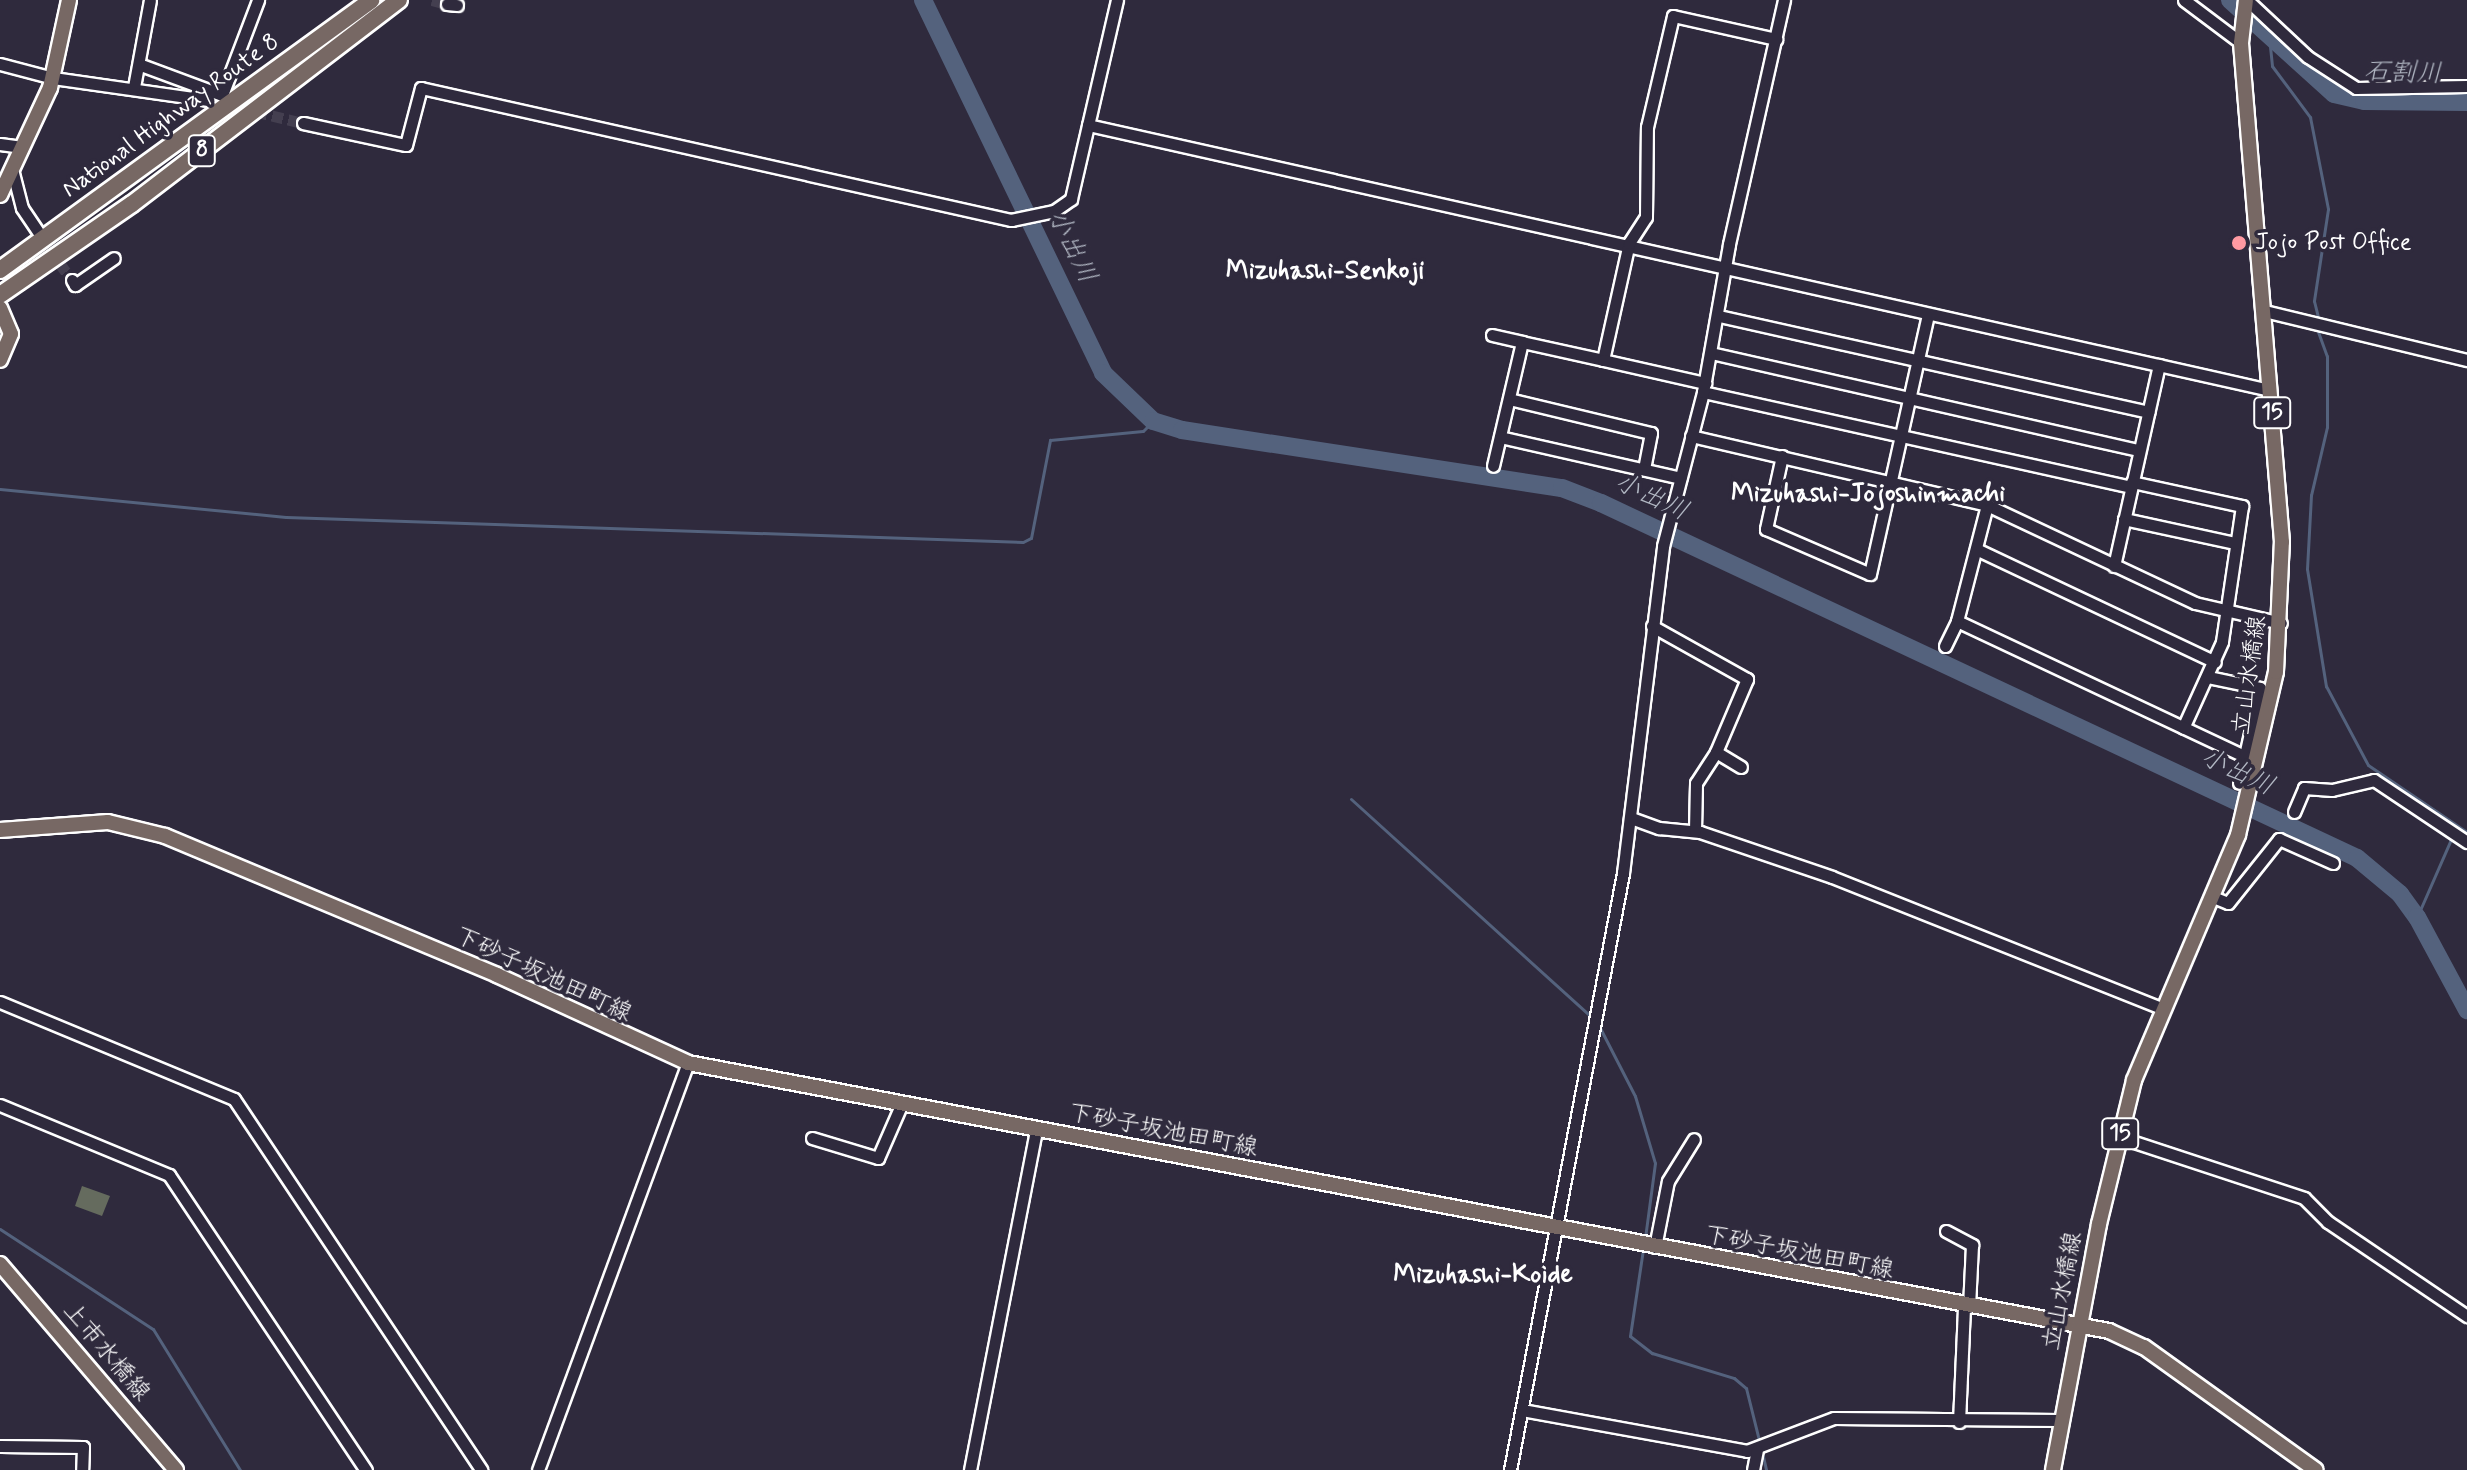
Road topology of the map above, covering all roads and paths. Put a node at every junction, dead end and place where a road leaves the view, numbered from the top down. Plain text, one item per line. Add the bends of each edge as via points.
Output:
1 (69, 0) edge
2 (150, 0) edge
3 (258, 0) edge
4 (371, 0) edge
5 (399, 0) edge
6 (1117, 0) edge
7 (1784, 0) edge
8 (2184, 0) edge
9 (2246, 0) edge
10 (2241, 38) junction
11 (1776, 39) junction
12 (0, 64) edge
13 (141, 65) junction
14 (53, 78) junction
15 (2467, 86) edge
16 (134, 87) junction
17 (208, 100) tunnel mouth
18 (303, 123) tunnel mouth
19 (1088, 125) junction
20 (0, 144) edge
21 (22, 147) junction
22 (12, 169) junction
23 (1, 191) edge
24 (38, 232) tunnel mouth
25 (1629, 243) junction
26 (114, 258) dead end
27 (1726, 268) junction
28 (0, 270) edge
29 (72, 280) dead end
30 (0, 295) edge
31 (0, 308) edge
32 (2264, 311) junction
33 (1928, 314) junction
34 (1719, 316) junction
35 (1492, 335) dead end
36 (1522, 342) junction
37 (1711, 353) junction
38 (0, 360) edge
39 (1603, 360) junction
40 (2467, 360) edge
41 (1919, 361) junction
42 (2159, 365) junction
43 (1704, 388) junction
44 (2270, 390) junction
45 (1509, 399) junction
46 (1911, 399) junction
47 (2148, 412) junction
48 (1691, 436) junction
49 (1500, 437) junction
50 (1903, 437) junction
51 (2139, 450) junction
52 (1782, 456) junction
53 (1493, 466) dead end
54 (1644, 469) junction
55 (1680, 478) junction
56 (1893, 482) junction
57 (2131, 485) junction
58 (1987, 505) junction
59 (2124, 519) junction
60 (2235, 543) junction
61 (1976, 549) junction
62 (2114, 566) junction
63 (2227, 611) junction
64 (1957, 621) junction
65 (2281, 623) junction
66 (1652, 626) junction
67 (1945, 646) dead end
68 (2215, 662) junction
69 (2208, 677) junction
70 (2183, 728) junction
71 (1716, 752) junction
72 (2246, 757) junction
73 (1741, 767) dead end
74 (2244, 788) junction
75 (2294, 812) dead end
76 (1631, 818) junction
77 (0, 830) edge
78 (1695, 831) junction
79 (2467, 842) edge
80 (2333, 863) dead end
81 (2213, 897) junction
82 (0, 1002) edge
83 (2162, 1008) junction
84 (688, 1063) junction
85 (902, 1103) junction
86 (0, 1105) edge
87 (1036, 1129) junction
88 (2119, 1137) junction
89 (812, 1138) dead end
90 (1694, 1139) dead end
91 (1556, 1228) junction
92 (1946, 1231) dead end
93 (1655, 1247) junction
94 (0, 1264) edge
95 (1967, 1306) junction
96 (2467, 1316) edge
97 (2079, 1323) junction
98 (1522, 1410) junction
99 (2059, 1420) junction
100 (1959, 1422) junction
101 (0, 1446) edge
102 (1757, 1450) junction
103 (82, 1470) edge
104 (176, 1470) edge
105 (366, 1470) edge
106 (481, 1470) edge
107 (538, 1470) edge
108 (970, 1470) edge
109 (1510, 1470) edge
110 (1753, 1470) edge
111 (2053, 1470) edge
112 (2316, 1470) edge

1 - 14 main road
2 - 13 street
3 - 13 street via 222,95
4 - 28 highway, National Highway Route 8 / 8
5 - 30 highway, National Highway Route 8 / 8 via 132,204
6 - 19 street
7 - 11 street
8 - 10 street
9 - 10 main road, 立山水橋線 / 15
9 - 15 street via 2308,57 2356,88
10 - 32 main road, 立山水橋線 / 15
11 - 25 street via 1673,16 1647,127 1649,204
11 - 27 street
12 - 14 street
13 - 16 street
14 - 16 street
14 - 21 main road
16 - 17 street
18 - 19 street via 406,145 421,88 1011,220 1054,211 1071,199
19 - 25 street
20 - 21 street
21 - 22 main road
22 - 23 main road
22 - 24 street via 22,208
25 - 27 street
25 - 39 street
26 - 29 street via 75,285
27 - 33 street
27 - 34 street
31 - 38 main road via 11,334
32 - 40 street
32 - 44 main road, 立山水橋線 / 15
33 - 41 street
33 - 42 street
34 - 37 street
34 - 41 street
35 - 36 street
36 - 39 street
36 - 45 street
37 - 43 street
37 - 46 street
39 - 43 street
41 - 46 street
41 - 47 street
42 - 44 street
42 - 47 street
43 - 48 street
43 - 50 street
44 - 65 main road, 立山水橋線 / 15 via 2282,542
45 - 49 street
45 - 54 street via 1651,433
46 - 50 street
46 - 51 street
47 - 51 street
48 - 52 street
48 - 55 street
49 - 53 street
49 - 54 street
50 - 56 street
50 - 57 street
51 - 57 street
52 - 56 street
52 - 56 street via 1766,529 1870,574
54 - 55 street
55 - 66 street via 1663,546
56 - 58 street
57 - 59 street
57 - 60 street via 2242,506
58 - 61 street
58 - 62 street
59 - 60 street
59 - 62 street
60 - 63 street
61 - 64 street
61 - 68 street
62 - 63 street via 2195,603
63 - 65 street
63 - 68 street
64 - 67 street
64 - 70 street
65 - 74 main road, 立山水橋線 / 15 via 2268,721
66 - 71 street via 1747,679
66 - 76 street
68 - 69 street
69 - 70 street
69 - 72 street via 2260,688
70 - 72 street
71 - 73 street
71 - 78 street via 1696,783
72 - 74 street
74 - 81 main road, 立山水橋線 / 15 via 2244,815
75 - 79 street via 2304,788 2332,790 2374,780
76 - 78 street
76 - 91 street
77 - 84 main road, 下砂子坂池田町線 via 108,822 165,836 497,975
78 - 83 street via 1832,877
80 - 81 street via 2279,839 2228,903
81 - 83 main road, 立山水橋線 / 15
82 - 106 street via 234,1099
83 - 88 main road, 立山水橋線 / 15
84 - 85 main road, 下砂子坂池田町線
84 - 107 street
85 - 87 main road, 下砂子坂池田町線
85 - 89 street via 878,1158
86 - 105 street via 169,1175
87 - 91 main road, 下砂子坂池田町線
87 - 108 street
88 - 96 street via 2304,1198 2328,1222
88 - 97 main road, 立山水橋線 / 15
90 - 93 street via 1668,1181
91 - 93 main road, 下砂子坂池田町線
91 - 98 street
92 - 95 street via 1972,1245
93 - 95 main road, 下砂子坂池田町線
94 - 104 main road, 上市水橋線
95 - 97 main road, 下砂子坂池田町線
95 - 100 street
97 - 99 main road, 立山水橋線 / 15
97 - 112 main road, 下砂子坂池田町線 via 2144,1347
98 - 102 street
98 - 109 street
99 - 100 street
99 - 111 main road, 立山水橋線 / 15
100 - 102 street via 1834,1418
101 - 103 street via 83,1447
102 - 110 street

